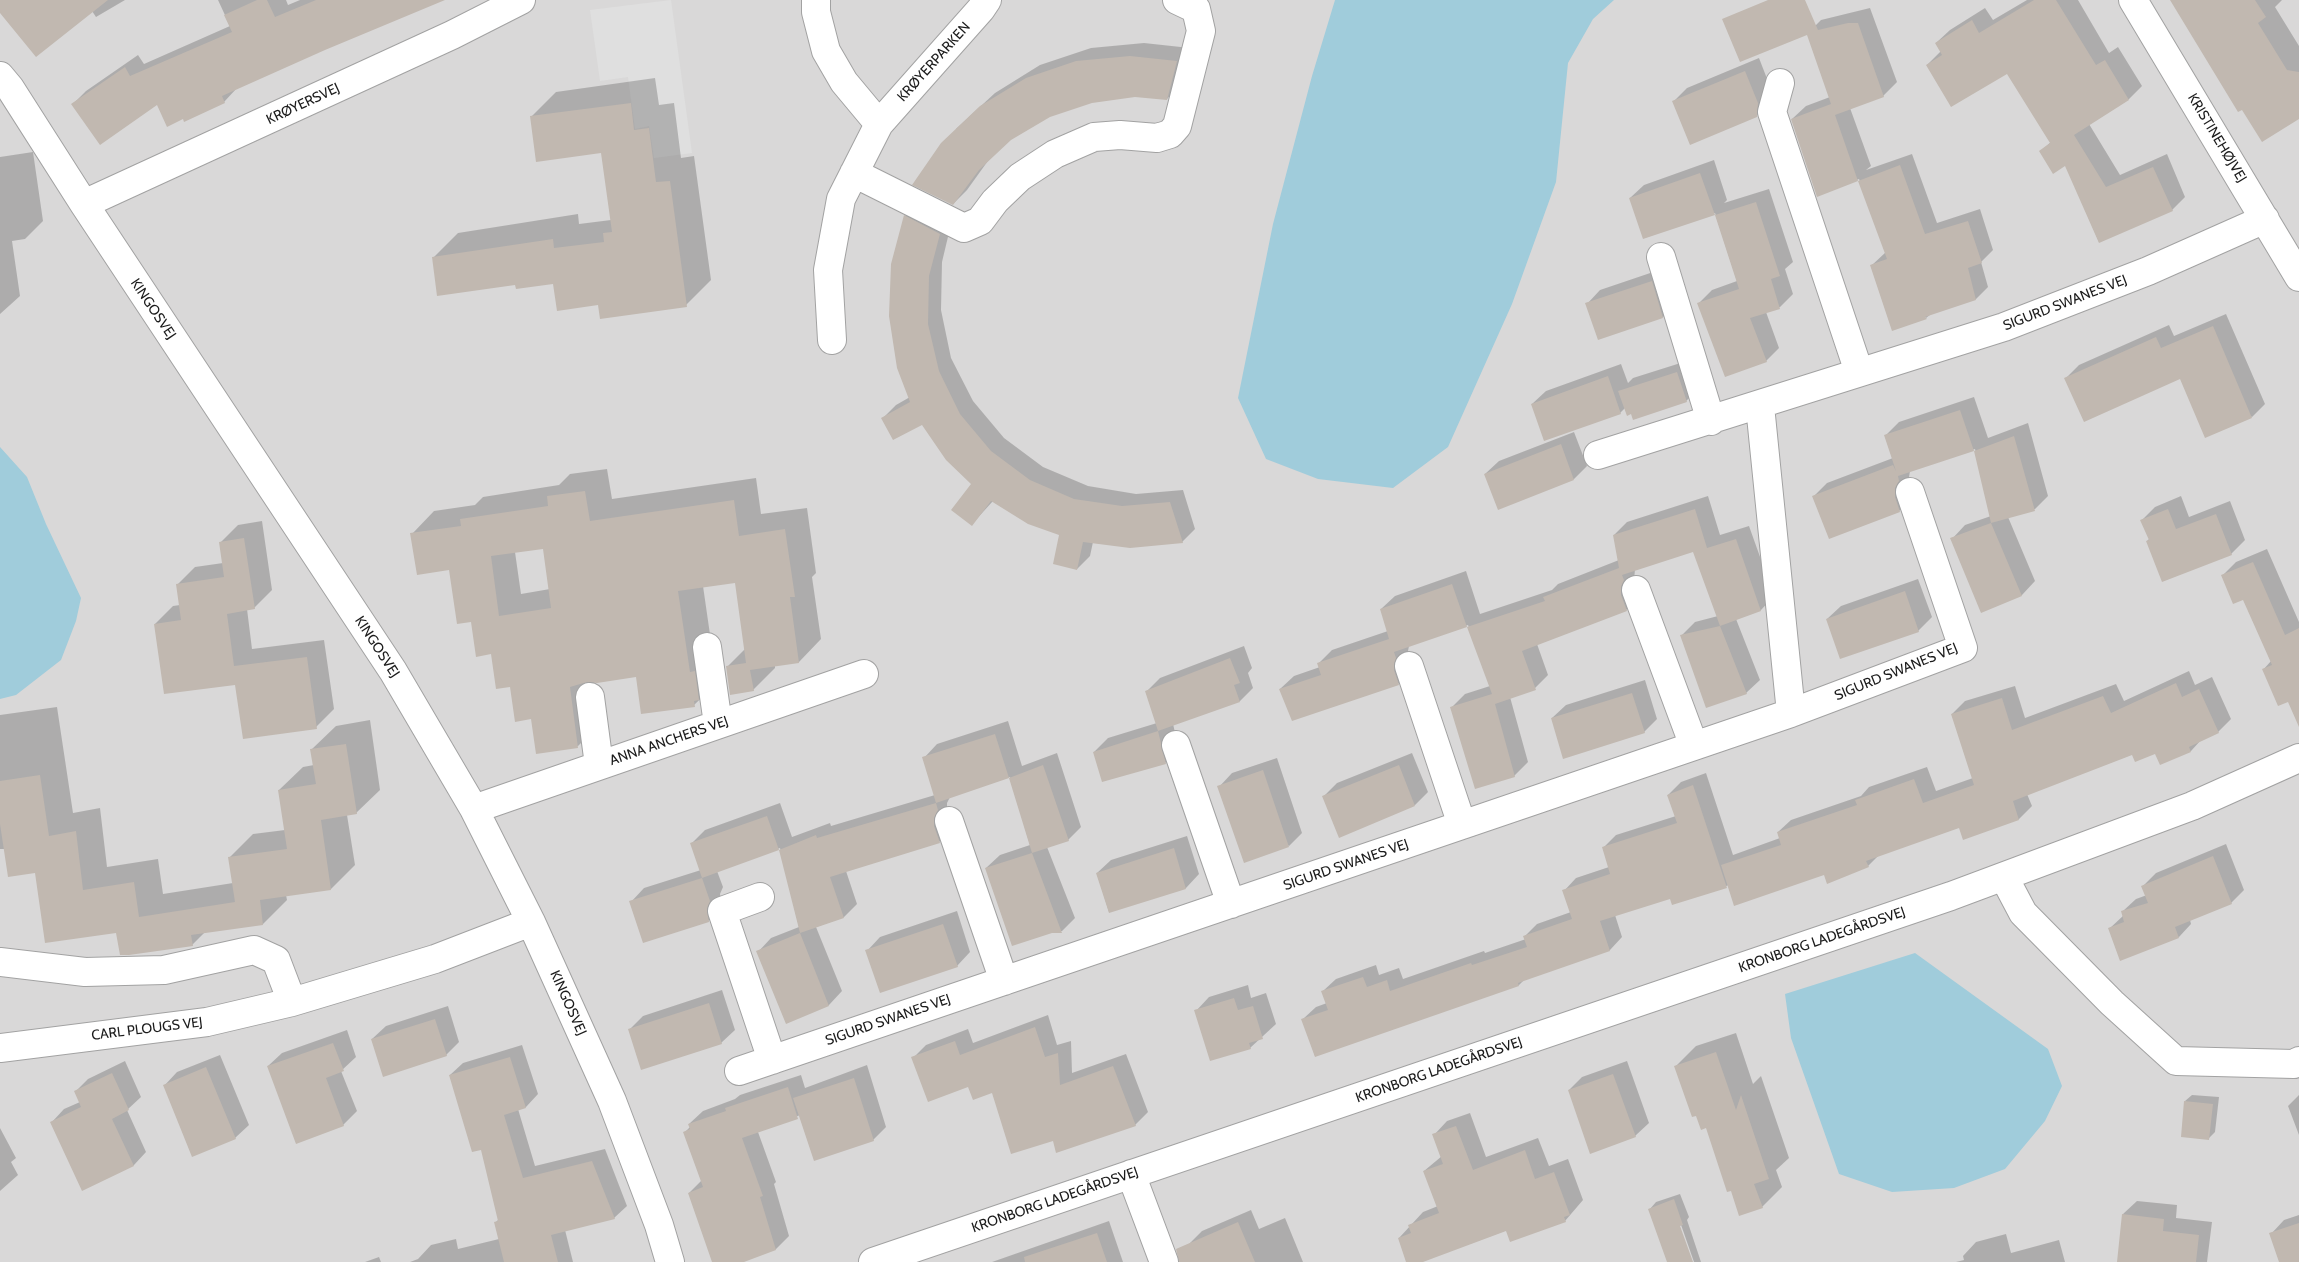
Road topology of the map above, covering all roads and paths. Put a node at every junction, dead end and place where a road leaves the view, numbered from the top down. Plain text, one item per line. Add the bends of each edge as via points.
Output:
1 (521, 0) edge
2 (816, 0) edge
3 (987, 0) edge
4 (1177, 0) edge
5 (2134, 0) edge
6 (0, 76) edge
7 (1780, 83) dead end
8 (879, 124) junction
9 (854, 173) junction
10 (84, 204) junction
11 (2265, 220) junction
12 (1661, 257) dead end
13 (2299, 277) edge
14 (832, 340) dead end
15 (1859, 372) junction
16 (1760, 406) junction
17 (1711, 421) junction
18 (1598, 456) dead end
19 (1910, 492) dead end
20 (1636, 590) dead end
21 (707, 647) dead end
22 (1408, 666) dead end
23 (864, 674) dead end
24 (590, 698) dead end
25 (1791, 713) junction
26 (718, 724) junction
27 (1176, 745) dead end
28 (1694, 746) junction
29 (2299, 758) edge
30 (600, 765) junction
31 (474, 809) junction
32 (949, 821) dead end
33 (1462, 825) junction
34 (2004, 877) junction
35 (760, 897) dead end
36 (1231, 904) junction
37 (532, 922) junction
38 (0, 962) edge
39 (1004, 981) junction
40 (292, 1002) junction
41 (0, 1048) edge
42 (772, 1060) junction
43 (2299, 1061) edge
44 (738, 1071) dead end
45 (1131, 1174) junction
46 (670, 1262) edge
47 (873, 1262) edge
48 (1164, 1262) edge

1 - 10 street, KRØYERSVEJ via 452,36
2 - 8 street via 826,51 844,82
3 - 8 street, KRØYERPARKEN
4 - 9 street via 1196,9 1202,31 1177,126 1170,134 1157,138 1120,135 1094,138 1055,154 1020,177 980,221 964,228
5 - 11 street, KRISTINEHØJVEJ
6 - 10 street, KINGOSVEJ
7 - 15 street via 1772,112
8 - 9 street, KRØYERPARKEN
9 - 14 street, KRØYERPARKEN via 841,199 828,270
10 - 31 street, KINGOSVEJ via 393,670
11 - 13 street, KRISTINEHØJVEJ
11 - 15 street, SIGURD SWANES VEJ via 2004,328
12 - 17 street
15 - 16 street, SIGURD SWANES VEJ
16 - 17 street, SIGURD SWANES VEJ
16 - 25 street
17 - 18 street, SIGURD SWANES VEJ
19 - 25 street, SIGURD SWANES VEJ via 1963,648
20 - 28 street
21 - 26 street
22 - 33 street
23 - 26 street, ANNA ANCHERS VEJ
24 - 30 street
25 - 28 street, SIGURD SWANES VEJ
26 - 30 street, ANNA ANCHERS VEJ
27 - 36 street
28 - 33 street, SIGURD SWANES VEJ
29 - 34 street, KRONBORG LADEGÅRDSVEJ via 2192,806
30 - 31 street, ANNA ANCHERS VEJ
31 - 37 street, KINGOSVEJ
32 - 39 street
33 - 36 street, SIGURD SWANES VEJ
34 - 43 street via 2023,913 2112,1003 2176,1061 2294,1064
34 - 45 street, KRONBORG LADEGÅRDSVEJ
35 - 42 street via 722,910
36 - 39 street, SIGURD SWANES VEJ
37 - 40 street, CARL PLOUGS VEJ via 435,959
37 - 46 street, KINGOSVEJ via 612,1101
38 - 40 street via 85,972 164,970 254,950 276,960
39 - 42 street, SIGURD SWANES VEJ
40 - 41 street, CARL PLOUGS VEJ via 206,1022
42 - 44 street, SIGURD SWANES VEJ
45 - 47 street, KRONBORG LADEGÅRDSVEJ
45 - 48 street

